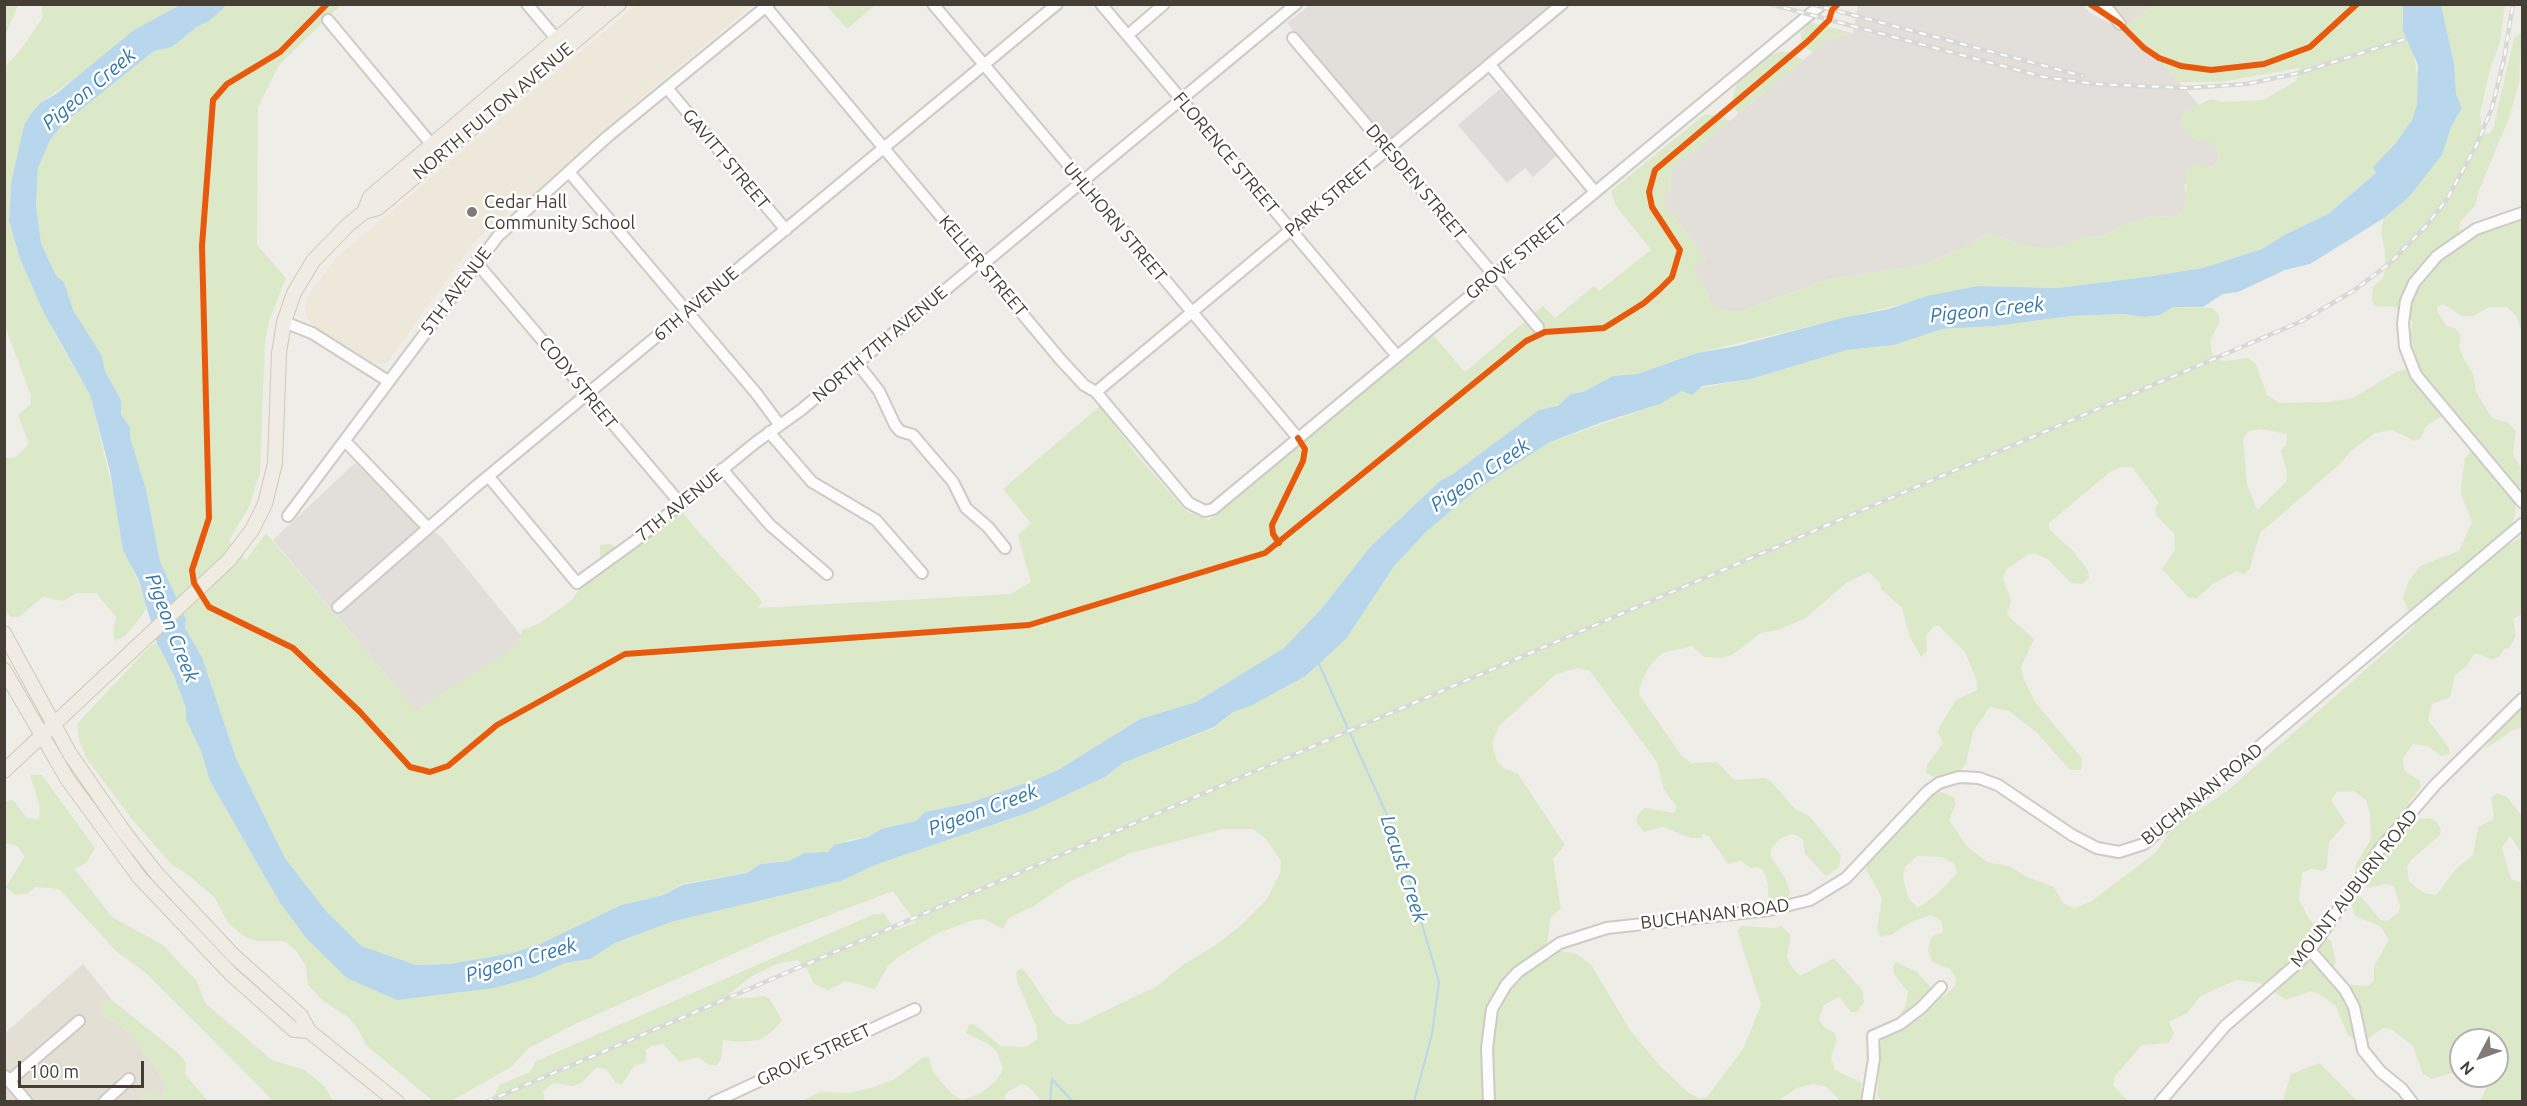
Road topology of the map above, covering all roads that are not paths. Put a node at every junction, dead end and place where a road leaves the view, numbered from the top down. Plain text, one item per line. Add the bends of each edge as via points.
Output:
1 (527, 4) edge
2 (598, 4) edge
3 (619, 4) edge
4 (933, 4) edge
5 (1057, 4) edge
6 (1101, 4) edge
7 (1164, 4) edge
8 (1296, 4) edge
9 (1562, 4) edge
10 (1822, 4) edge
11 (2104, 4) edge
12 (767, 6) edge
13 (327, 20) dead end
14 (2120, 24) dead end
15 (1128, 35) junction
16 (1293, 38) dead end
17 (561, 45) junction
18 (1490, 65) junction
19 (984, 66) junction
20 (667, 88) junction
21 (1182, 100) junction
22 (884, 147) junction
23 (1388, 148) junction
24 (436, 150) junction
25 (569, 172) junction
26 (1081, 182) junction
27 (1595, 192) junction
28 (2523, 213) edge
29 (786, 230) junction
30 (1290, 230) junction
31 (476, 262) junction
32 (981, 262) junction
33 (1494, 274) junction
34 (687, 312) junction
35 (1192, 312) junction
36 (284, 322) junction
37 (1538, 327) dead end
38 (1397, 356) junction
39 (857, 363) junction
40 (388, 381) junction
41 (1096, 392) junction
42 (588, 395) junction
43 (779, 424) junction
44 (769, 432) junction
45 (1298, 438) junction
46 (345, 441) junction
47 (722, 469) junction
48 (489, 477) junction
49 (2523, 502) edge
50 (680, 504) junction
51 (1210, 510) joint
52 (288, 516) dead end
53 (2523, 524) edge
54 (428, 528) junction
55 (1005, 548) dead end
56 (922, 573) dead end
57 (827, 574) dead end
58 (338, 607) dead end
59 (4, 633) edge
60 (4, 670) edge
61 (2523, 699) edge
62 (52, 725) junction
63 (41, 736) junction
64 (4, 771) edge
65 (2310, 950) junction
66 (1941, 987) dead end
67 (915, 1009) dead end
68 (79, 1021) dead end
69 (309, 1031) junction
70 (7, 1078) edge
71 (129, 1079) dead end
72 (27, 1101) edge
73 (104, 1101) edge
74 (397, 1101) edge
75 (714, 1101) edge
76 (1489, 1101) edge
77 (1867, 1101) edge
78 (2160, 1101) edge
79 (2412, 1101) edge

1 - 17 street
2 - 17 main road, NORTH FULTON AVENUE
3 - 17 main road, NORTH FULTON AVENUE
4 - 19 street, UHLHORN STREET
5 - 19 street, 6TH AVENUE
6 - 15 street, FLORENCE STREET
7 - 15 street
8 - 21 street, NORTH 7TH AVENUE
9 - 18 street, PARK STREET
10 - 27 street, GROVE STREET
11 - 14 street
12 - 20 street, 5TH AVENUE
12 - 22 street, KELLER STREET
13 - 24 street
15 - 21 street, FLORENCE STREET
16 - 23 street, DRESDEN STREET
17 - 24 main road, NORTH FULTON AVENUE
18 - 23 street, PARK STREET
18 - 27 street
19 - 22 street, 6TH AVENUE
19 - 26 street, UHLHORN STREET
20 - 25 street, 5TH AVENUE
20 - 29 street, GAVITT STREET
21 - 26 street, NORTH 7TH AVENUE
21 - 30 street, FLORENCE STREET
22 - 29 street, 6TH AVENUE
22 - 32 street, KELLER STREET
23 - 30 street, PARK STREET
23 - 33 street, DRESDEN STREET
24 - 36 main road, NORTH FULTON AVENUE via 378,208 364,212 332,239 294,293
25 - 31 street, 5TH AVENUE via 507,226
25 - 34 street
26 - 32 street, NORTH 7TH AVENUE
26 - 35 street, UHLHORN STREET
27 - 33 street, GROVE STREET
28 - 49 street via 2476,229 2437,256 2414,283 2403,323 2405,347 2416,375
29 - 34 street, 6TH AVENUE
30 - 35 street, PARK STREET
30 - 38 street, FLORENCE STREET
31 - 40 street, 5TH AVENUE
31 - 42 street, CODY STREET
32 - 39 street, NORTH 7TH AVENUE
32 - 41 street, KELLER STREET via 1060,359
33 - 37 street, DRESDEN STREET
33 - 38 street, GROVE STREET
34 - 42 street, 6TH AVENUE
34 - 43 street
35 - 41 street, PARK STREET
35 - 45 street, UHLHORN STREET
36 - 40 street via 312,333
36 - 62 main road, NORTH FULTON AVENUE via 279,353 275,464 265,504 229,560
38 - 45 street, GROVE STREET
39 - 43 street, NORTH 7TH AVENUE
39 - 55 street via 879,391 895,425 913,435 953,482 966,508
40 - 46 street, 5TH AVENUE
41 - 51 street, KELLER STREET via 1189,503
42 - 48 street, 6TH AVENUE
42 - 50 street, CODY STREET
43 - 44 street, 7TH AVENUE
44 - 47 street, 7TH AVENUE
44 - 56 street via 812,482 876,520
45 - 51 street, GROVE STREET
46 - 52 street, 5TH AVENUE
46 - 54 street
47 - 50 street, 7TH AVENUE
47 - 57 street via 770,525
48 - 50 street, 7TH AVENUE via 577,583
48 - 54 street, 6TH AVENUE
53 - 76 street, BUCHANAN ROAD via 2144,844 2119,852 2097,848 1998,785 1979,778 1959,777 1928,791 1846,878 1810,900 1768,910 1607,928 1560,944 1518,972 1492,1009 1486,1048
54 - 58 street, 6TH AVENUE
59 - 62 main road
60 - 63 main road
61 - 65 street, MOUNT AUBURN ROAD via 2435,785 2380,849
62 - 63 main road, NORTH FULTON AVENUE
62 - 69 main road via 96,793 157,874 234,956 301,1016
63 - 64 main road, NORTH FULTON AVENUE
63 - 69 main road via 91,814 170,911 231,974 294,1030
65 - 78 street, MOUNT AUBURN ROAD via 2208,1043
65 - 79 street via 2345,990 2354,1007 2363,1050
66 - 77 street via 1900,1024 1873,1036 1874,1059
67 - 75 street, GROVE STREET
68 - 70 street
69 - 74 main road
70 - 72 street
71 - 73 street

